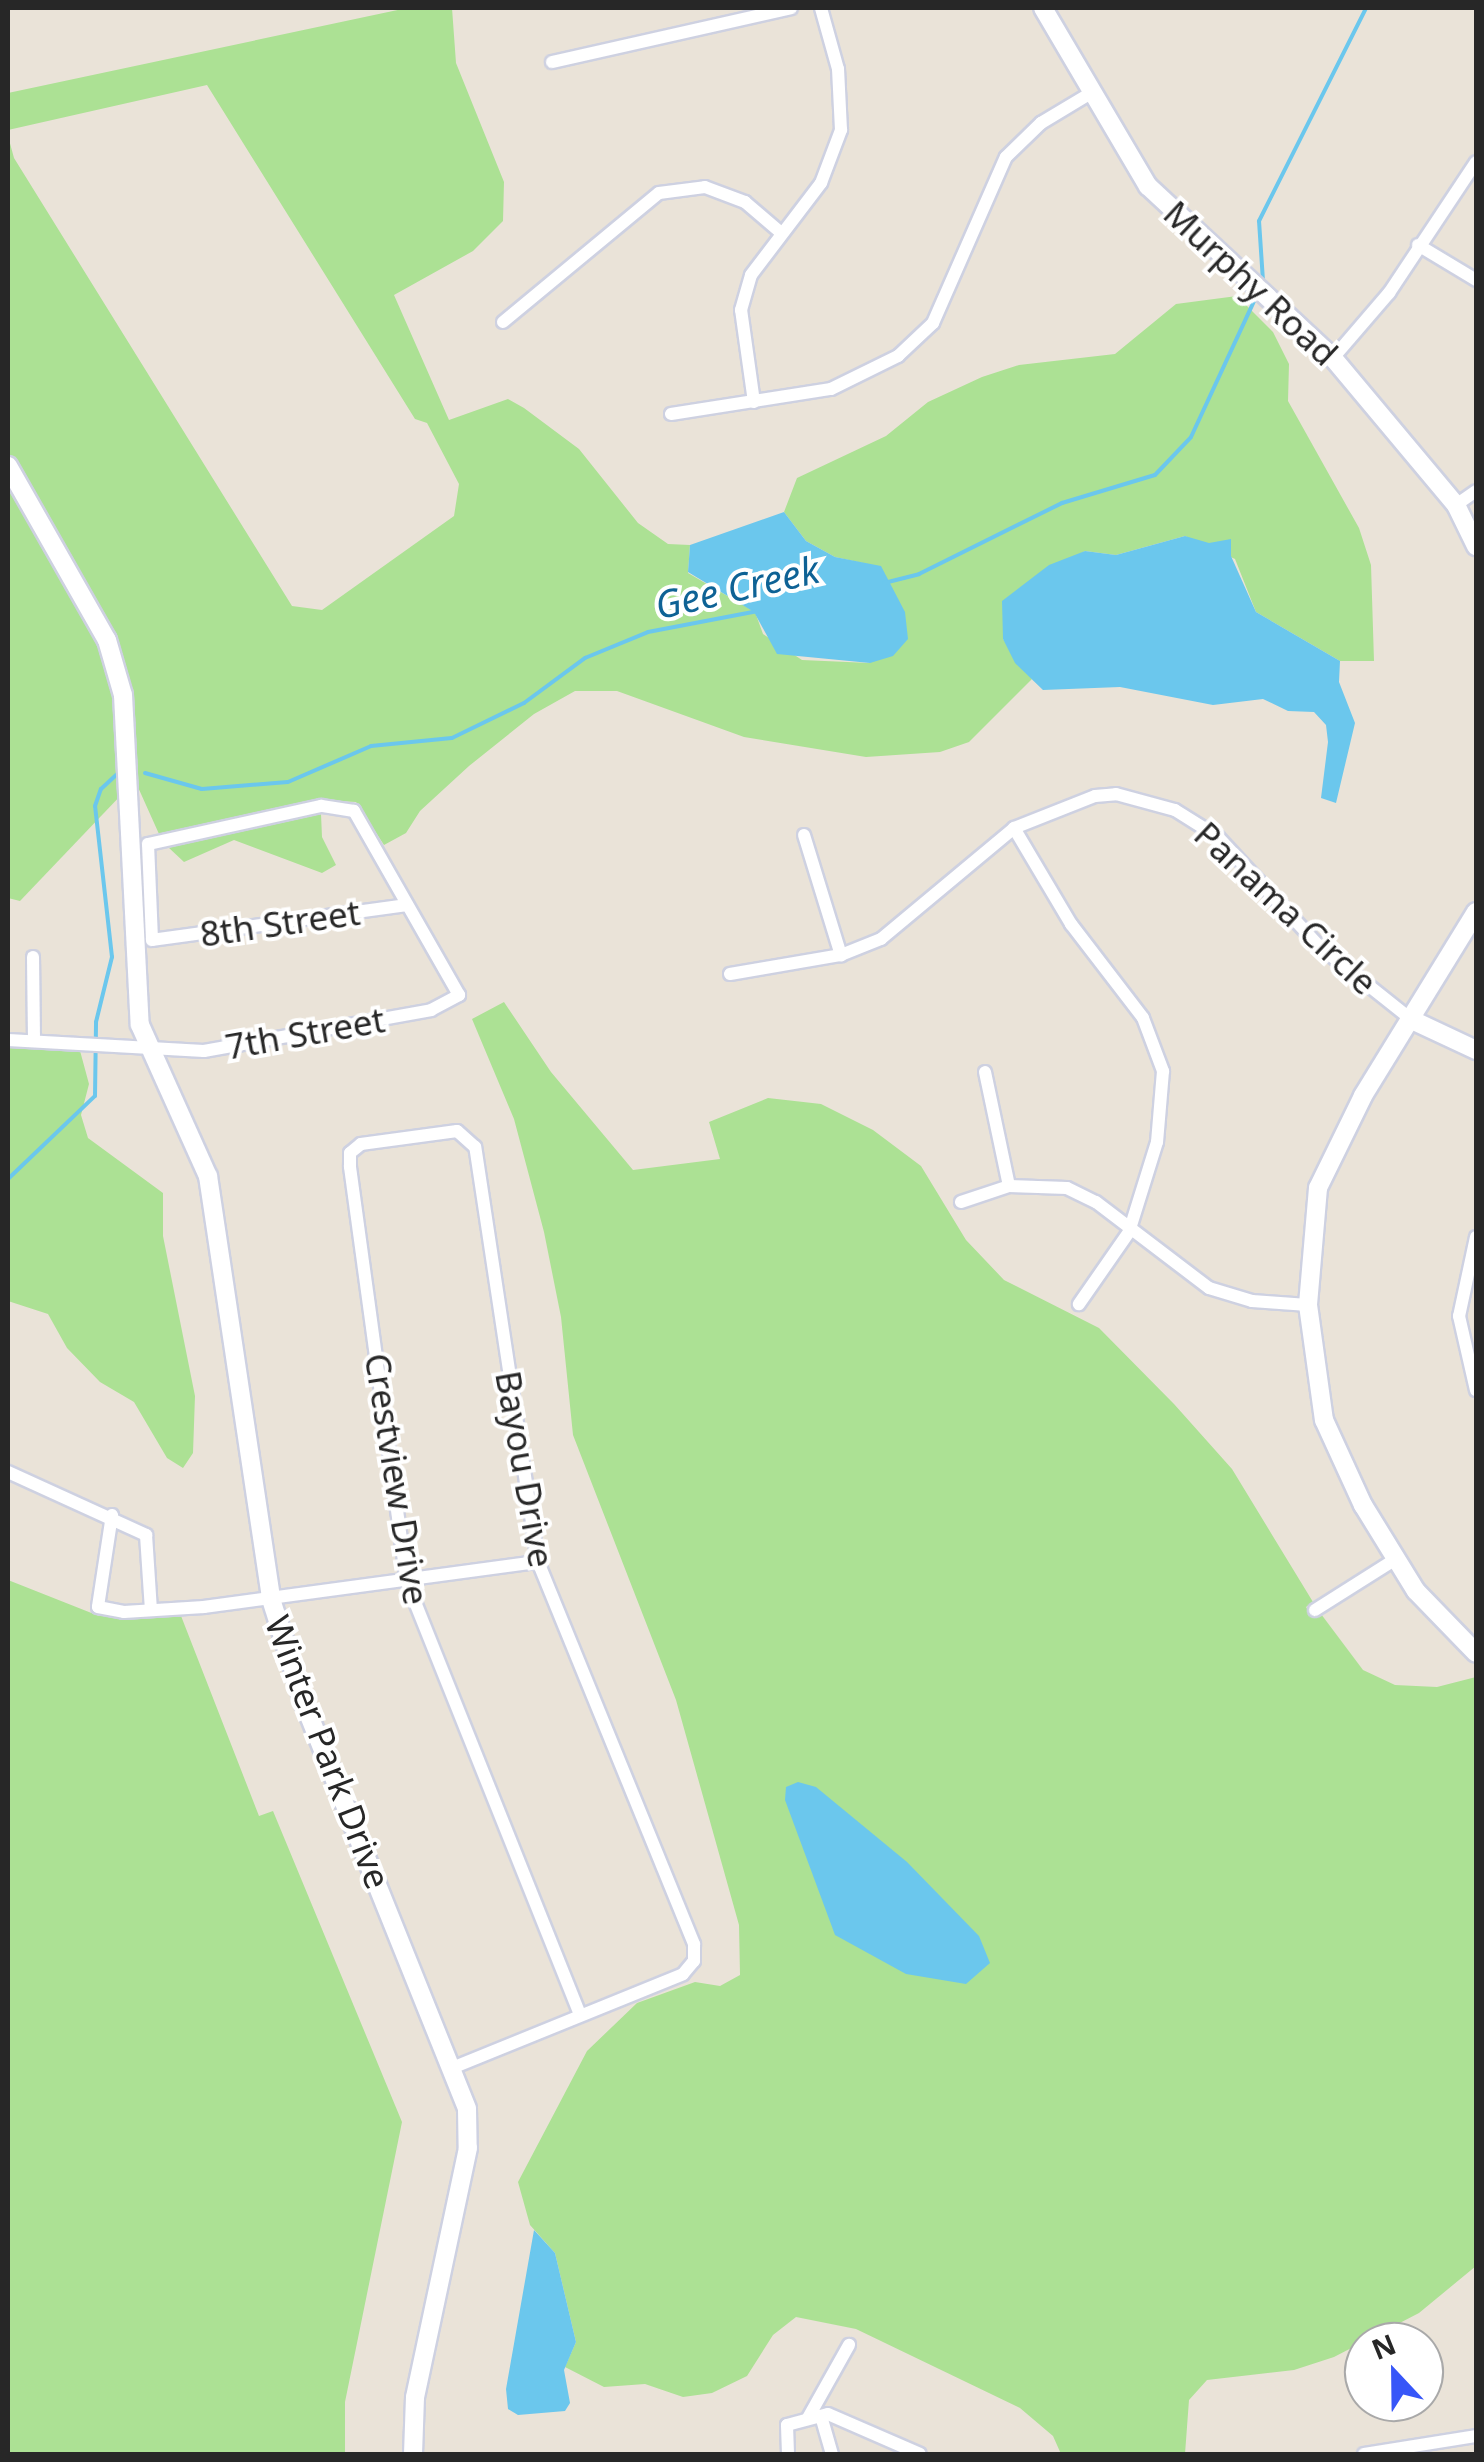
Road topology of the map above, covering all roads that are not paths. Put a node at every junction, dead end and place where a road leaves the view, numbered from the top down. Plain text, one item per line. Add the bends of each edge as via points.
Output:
1 (791, 8) edge
2 (821, 8) edge
3 (1043, 8) edge
4 (552, 62) dead end
5 (1090, 93) junction
6 (1476, 162) edge
7 (779, 231) junction
8 (1418, 245) junction
9 (1476, 280) edge
10 (503, 322) dead end
11 (1332, 358) junction
12 (754, 402) junction
13 (672, 414) dead end
14 (8, 466) edge
15 (1476, 491) edge
16 (1456, 505) junction
17 (1476, 546) edge
18 (1014, 828) junction
19 (804, 835) dead end
20 (407, 905) junction
21 (1476, 912) edge
22 (841, 955) junction
23 (33, 957) dead end
24 (730, 974) dead end
25 (1412, 1020) junction
26 (34, 1038) junction
27 (8, 1040) edge
28 (147, 1048) junction
29 (1476, 1050) edge
30 (984, 1072) dead end
31 (350, 1153) joint
32 (1009, 1186) junction
33 (962, 1202) dead end
34 (1129, 1232) junction
35 (1476, 1237) edge
36 (1078, 1304) dead end
37 (1308, 1305) junction
38 (1476, 1390) edge
39 (8, 1472) edge
40 (112, 1516) junction
41 (1394, 1560) junction
42 (538, 1562) junction
43 (407, 1582) junction
44 (271, 1599) junction
45 (151, 1610) junction
46 (1315, 1610) dead end
47 (1476, 1653) edge
48 (580, 2015) junction
49 (452, 2068) junction
50 (849, 2345) dead end
51 (815, 2417) junction
52 (1476, 2436) edge
53 (414, 2454) edge
54 (788, 2454) edge
55 (832, 2454) edge
56 (920, 2454) edge
57 (1364, 2454) edge

1 - 4 street
2 - 7 street via 838,70 841,130 822,183
3 - 5 street, Murphy Road
5 - 11 street, Murphy Road via 1148,186 1179,221
5 - 12 street via 1041,123 1006,157 933,323 898,356 831,389
6 - 8 street
7 - 10 street via 745,202 717,191 684,186 659,193
7 - 12 street via 751,274 741,310
8 - 9 street
8 - 11 street via 1363,328
11 - 16 street, Murphy Road
12 - 13 street
14 - 28 street, Winter Park Drive via 107,640 122,695 134,976
15 - 16 street
16 - 17 street, Murphy Road
18 - 22 street, Panama Circle via 881,939
18 - 25 street, Panama Circle via 1095,796 1174,810 1218,838 1319,946
18 - 34 street via 1071,924 1124,988 1157,1048 1164,1102
19 - 22 street
20 - 20 street, 8th Street via 354,811 320,806 148,844 152,940
20 - 28 street, 7th Street via 459,995 431,1010 204,1050
21 - 25 street
22 - 24 street, Panama Circle
23 - 26 street
25 - 29 street
25 - 37 street via 1363,1096 1318,1188
26 - 27 street, 7th Street
26 - 28 street, 7th Street
28 - 44 street, Winter Park Drive via 208,1176
30 - 32 street
31 - 42 street, Bayou Drive via 361,1144 457,1131 475,1146
31 - 43 street, Crestview Drive
32 - 33 street
32 - 34 street via 1067,1188 1096,1202
34 - 36 street
34 - 37 street via 1210,1288 1252,1301
35 - 38 street via 1460,1316
37 - 41 street via 1324,1420
39 - 40 street
40 - 45 street via 146,1535
40 - 45 street via 98,1606
41 - 46 street
41 - 47 street
42 - 43 street
42 - 48 street, Bayou Drive via 694,1944 694,1961 683,1974
43 - 44 street
43 - 48 street, Crestview Drive
44 - 45 street
44 - 49 street, Winter Park Drive via 304,1703
48 - 49 street
49 - 53 street, Winter Park Drive via 468,2109 468,2148 419,2375
50 - 51 street
51 - 54 street via 787,2426
51 - 55 street
51 - 56 street
52 - 57 street

